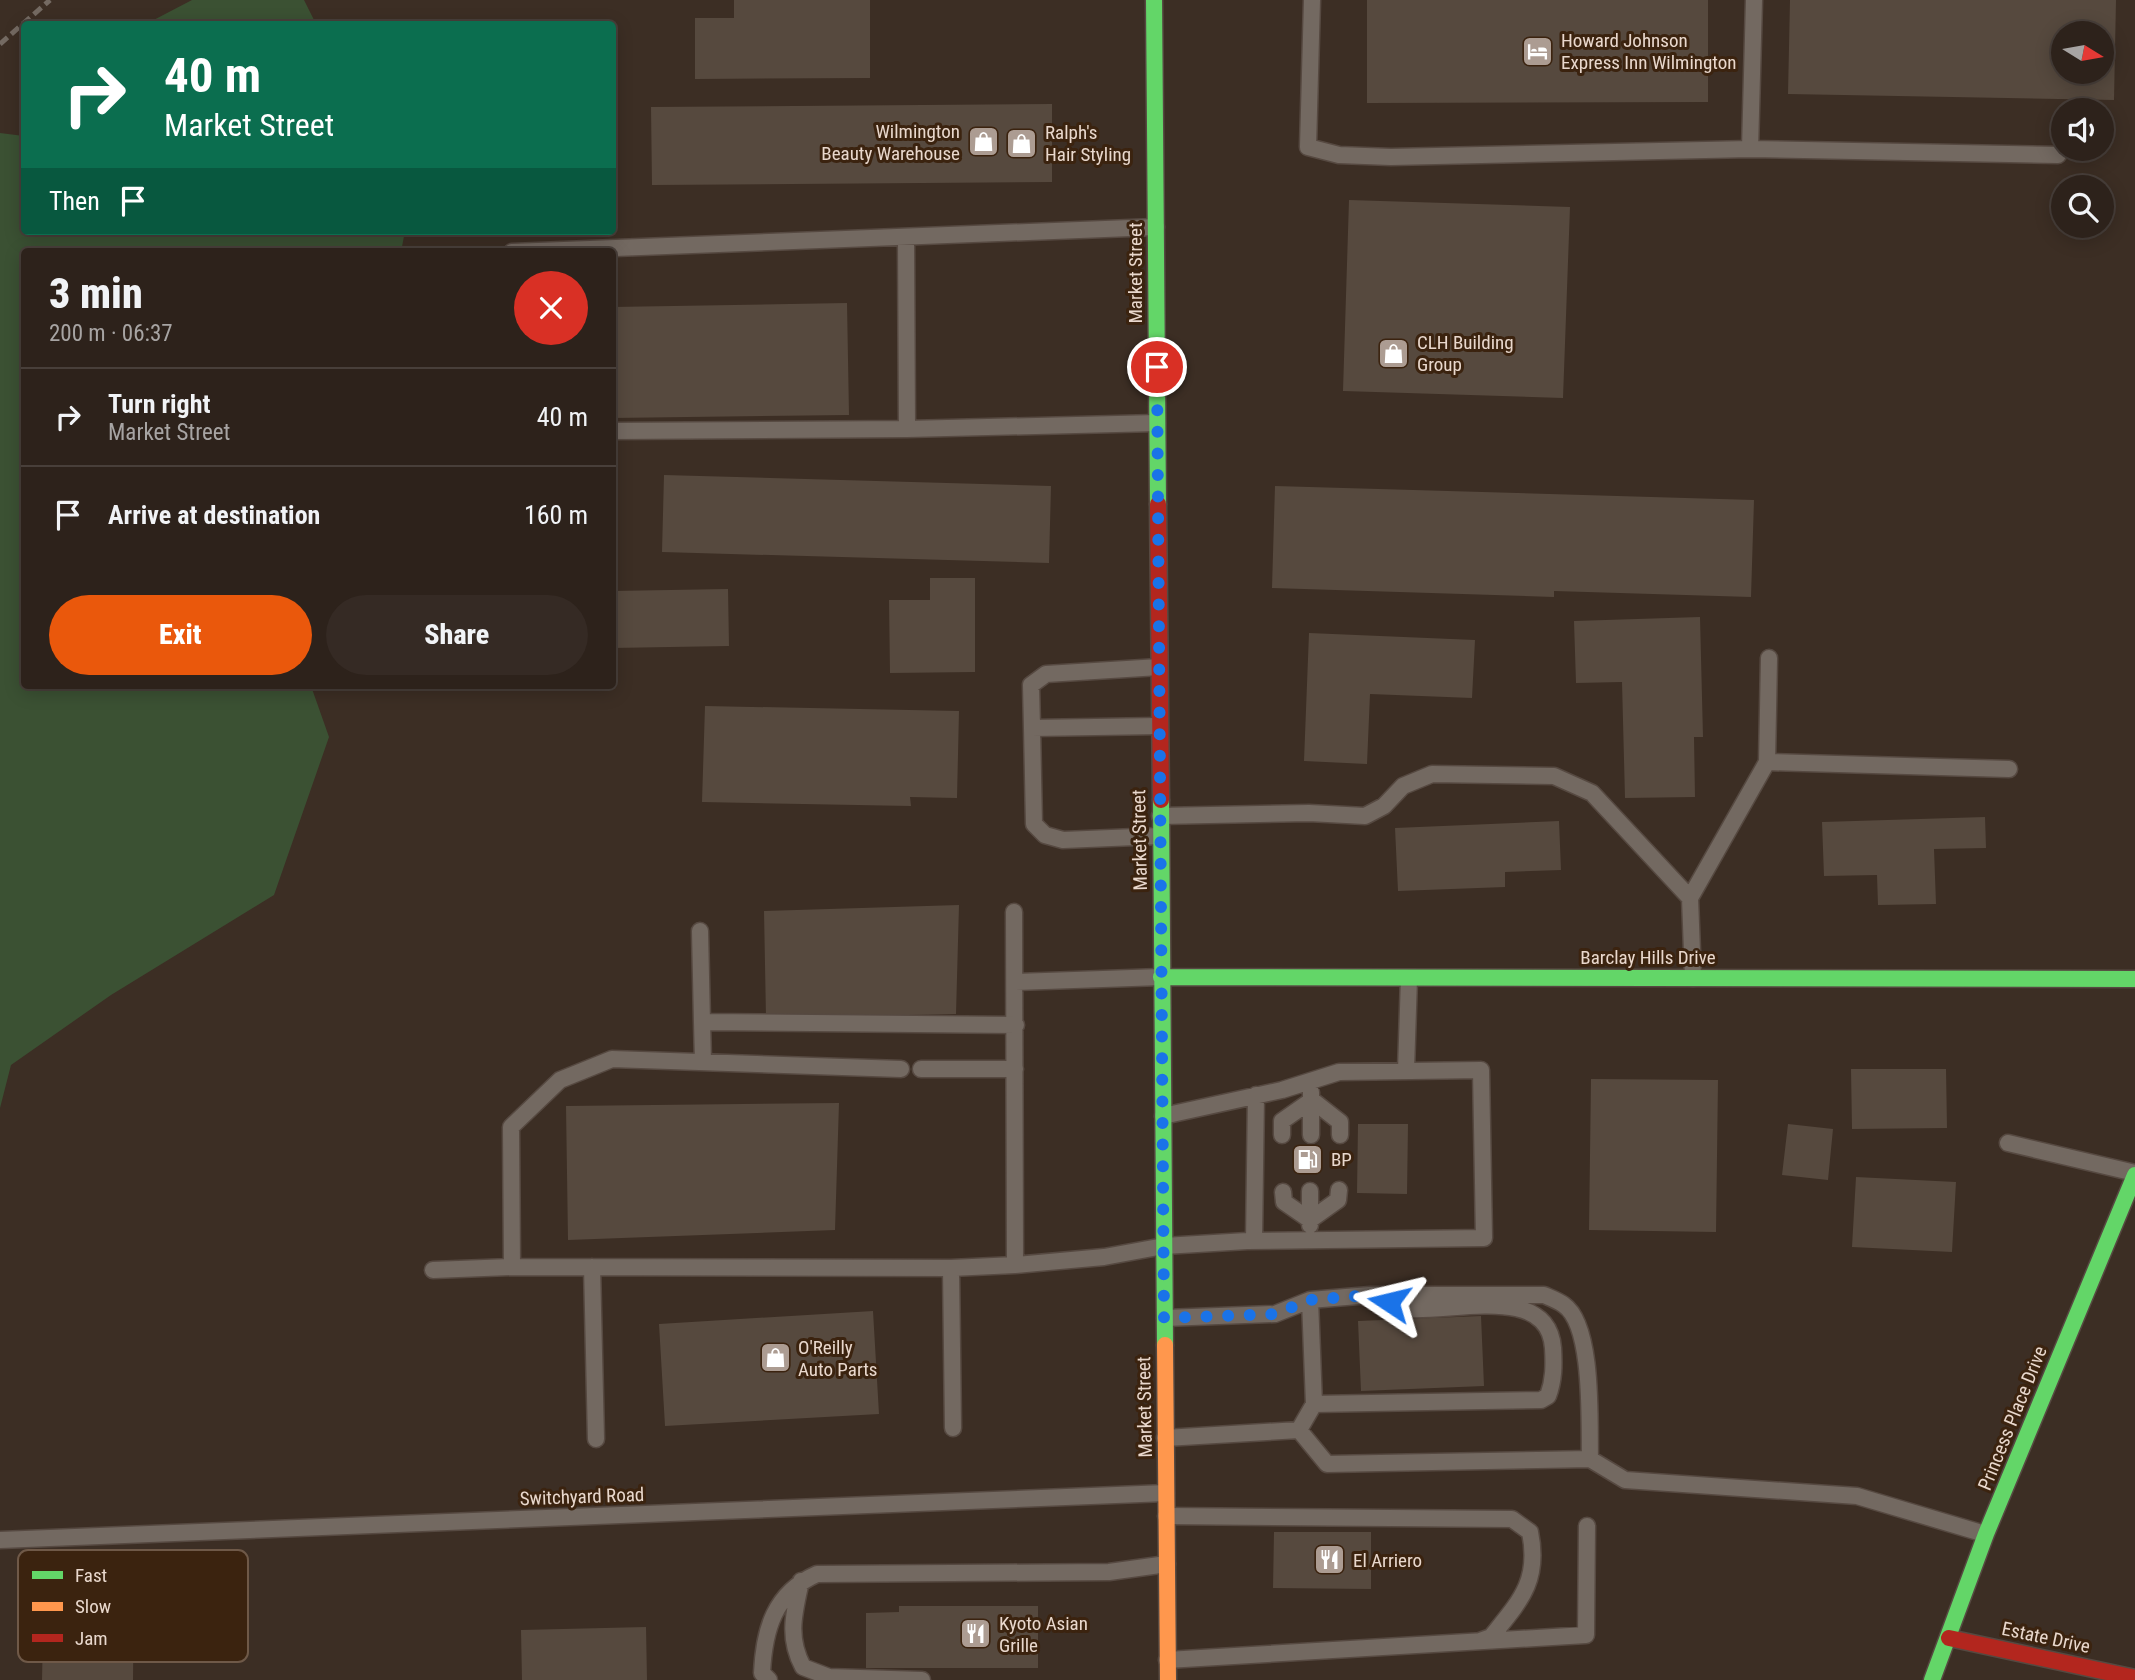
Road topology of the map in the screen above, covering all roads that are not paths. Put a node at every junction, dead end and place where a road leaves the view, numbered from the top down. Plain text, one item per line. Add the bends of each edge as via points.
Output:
1 (1154, 0) edge
2 (1312, 0) edge
3 (1754, 0) edge
4 (1750, 149) junction
5 (2051, 155) edge
6 (1156, 228) junction
7 (906, 238) junction
8 (616, 248) edge
9 (1157, 423) junction
10 (907, 429) junction
11 (616, 431) edge
12 (1769, 657) dead end
13 (1159, 667) junction
14 (1160, 726) junction
15 (1032, 728) junction
16 (1767, 762) junction
17 (2009, 769) dead end
18 (1160, 816) junction
19 (1160, 836) junction
20 (1690, 898) junction
21 (1014, 912) dead end
22 (701, 930) dead end
23 (1161, 977) junction
24 (1409, 978) junction
25 (1693, 978) junction
26 (2135, 979) edge
27 (1015, 982) junction
28 (702, 1022) junction
29 (1016, 1025) junction
30 (702, 1062) junction
31 (901, 1069) dead end
32 (921, 1069) dead end
33 (1015, 1069) junction
34 (1406, 1070) junction
35 (1311, 1078) junction
36 (1256, 1095) junction
37 (1312, 1100) junction
38 (1163, 1116) junction
39 (1282, 1135) dead end
40 (1311, 1135) dead end
41 (1340, 1135) dead end
42 (2008, 1143) dead end
43 (2135, 1174) edge
44 (1339, 1190) dead end
45 (1310, 1191) dead end
46 (1283, 1192) dead end
47 (1310, 1220) junction
48 (1310, 1238) junction
49 (1255, 1241) junction
50 (1164, 1246) junction
51 (1015, 1265) junction
52 (512, 1267) junction
53 (592, 1267) junction
54 (951, 1268) junction
55 (433, 1270) dead end
56 (1370, 1295) junction
57 (1310, 1300) junction
58 (1164, 1318) junction
59 (1314, 1404) junction
60 (953, 1428) dead end
61 (1299, 1430) junction
62 (1166, 1437) junction
63 (596, 1439) dead end
64 (1590, 1459) junction
65 (1166, 1493) junction
66 (1166, 1516) junction
67 (1587, 1526) dead end
68 (1986, 1534) junction
69 (0, 1540) edge
70 (1167, 1564) junction
71 (802, 1581) junction
72 (1949, 1638) junction
73 (1475, 1644) junction
74 (1167, 1660) junction
75 (2135, 1678) edge
76 (769, 1680) edge
77 (922, 1680) edge
78 (1168, 1680) edge
79 (1932, 1680) edge

1 - 6 main road, Market Street
2 - 4 lane via 1308,147 1339,155 1391,157
3 - 4 lane
4 - 5 lane
6 - 7 lane
6 - 9 main road, Market Street
7 - 8 lane
7 - 10 lane
9 - 10 lane
9 - 13 main road, Market Street
10 - 11 lane
12 - 16 lane
13 - 14 main road, Market Street
13 - 15 lane via 1038,677 1031,685
14 - 15 lane
14 - 18 main road, Market Street
15 - 19 lane via 1034,824 1045,835 1063,840
16 - 17 lane
16 - 20 lane
18 - 19 main road, Market Street
18 - 20 lane via 1365,816 1384,806 1403,786 1432,774 1554,776 1592,793
19 - 23 main road, Market Street
20 - 25 lane
21 - 27 lane
22 - 28 lane
23 - 24 main road, Barclay Hills Drive
23 - 27 lane
23 - 38 main road, Market Street
24 - 25 main road, Barclay Hills Drive
24 - 34 lane
25 - 26 main road, Barclay Hills Drive
27 - 29 lane
28 - 29 lane
28 - 30 lane
29 - 33 lane
30 - 31 lane
30 - 52 lane via 612,1059 560,1080 511,1127
32 - 33 lane
33 - 51 lane
34 - 35 lane via 1339,1072
34 - 48 lane via 1481,1070 1484,1238
35 - 36 lane
35 - 37 lane
36 - 38 lane
36 - 49 lane
37 - 39 lane via 1282,1121
37 - 40 lane
37 - 41 lane via 1339,1122
38 - 50 main road, Market Street
42 - 43 lane
43 - 68 main road, Princess Place Drive
44 - 47 lane via 1338,1200
45 - 47 lane
46 - 47 lane via 1284,1202
47 - 48 lane
48 - 49 lane
49 - 50 lane
50 - 51 lane
50 - 58 main road, Market Street
51 - 54 lane
52 - 53 lane
52 - 55 lane
53 - 54 lane
53 - 63 lane
54 - 60 lane
56 - 57 lane
56 - 59 lane via 1407,1309 1512,1307 1532,1311 1545,1320 1552,1335 1554,1363 1548,1396 1541,1400
56 - 64 lane via 1544,1296 1566,1305 1582,1340
57 - 58 lane via 1275,1314
57 - 59 lane
58 - 62 main road, Market Street
59 - 61 lane
61 - 62 lane
61 - 64 lane via 1327,1464
62 - 65 main road, Market Street
64 - 68 lane via 1625,1480 1857,1496
65 - 66 main road, Market Street
65 - 69 lane, Switchyard Road
66 - 70 main road, Market Street
66 - 73 lane via 1512,1519 1530,1532 1534,1551 1531,1581 1491,1637
67 - 73 lane via 1586,1635
68 - 72 main road, Princess Place Drive
70 - 71 lane via 1109,1572 817,1574
70 - 74 main road, Market Street
71 - 76 lane via 783,1598 764,1638 762,1673
71 - 77 lane via 791,1623 793,1649 803,1667 829,1677
72 - 75 main road, Estate Drive
72 - 79 main road, Princess Place Drive
73 - 74 lane
74 - 78 main road, Market Street

